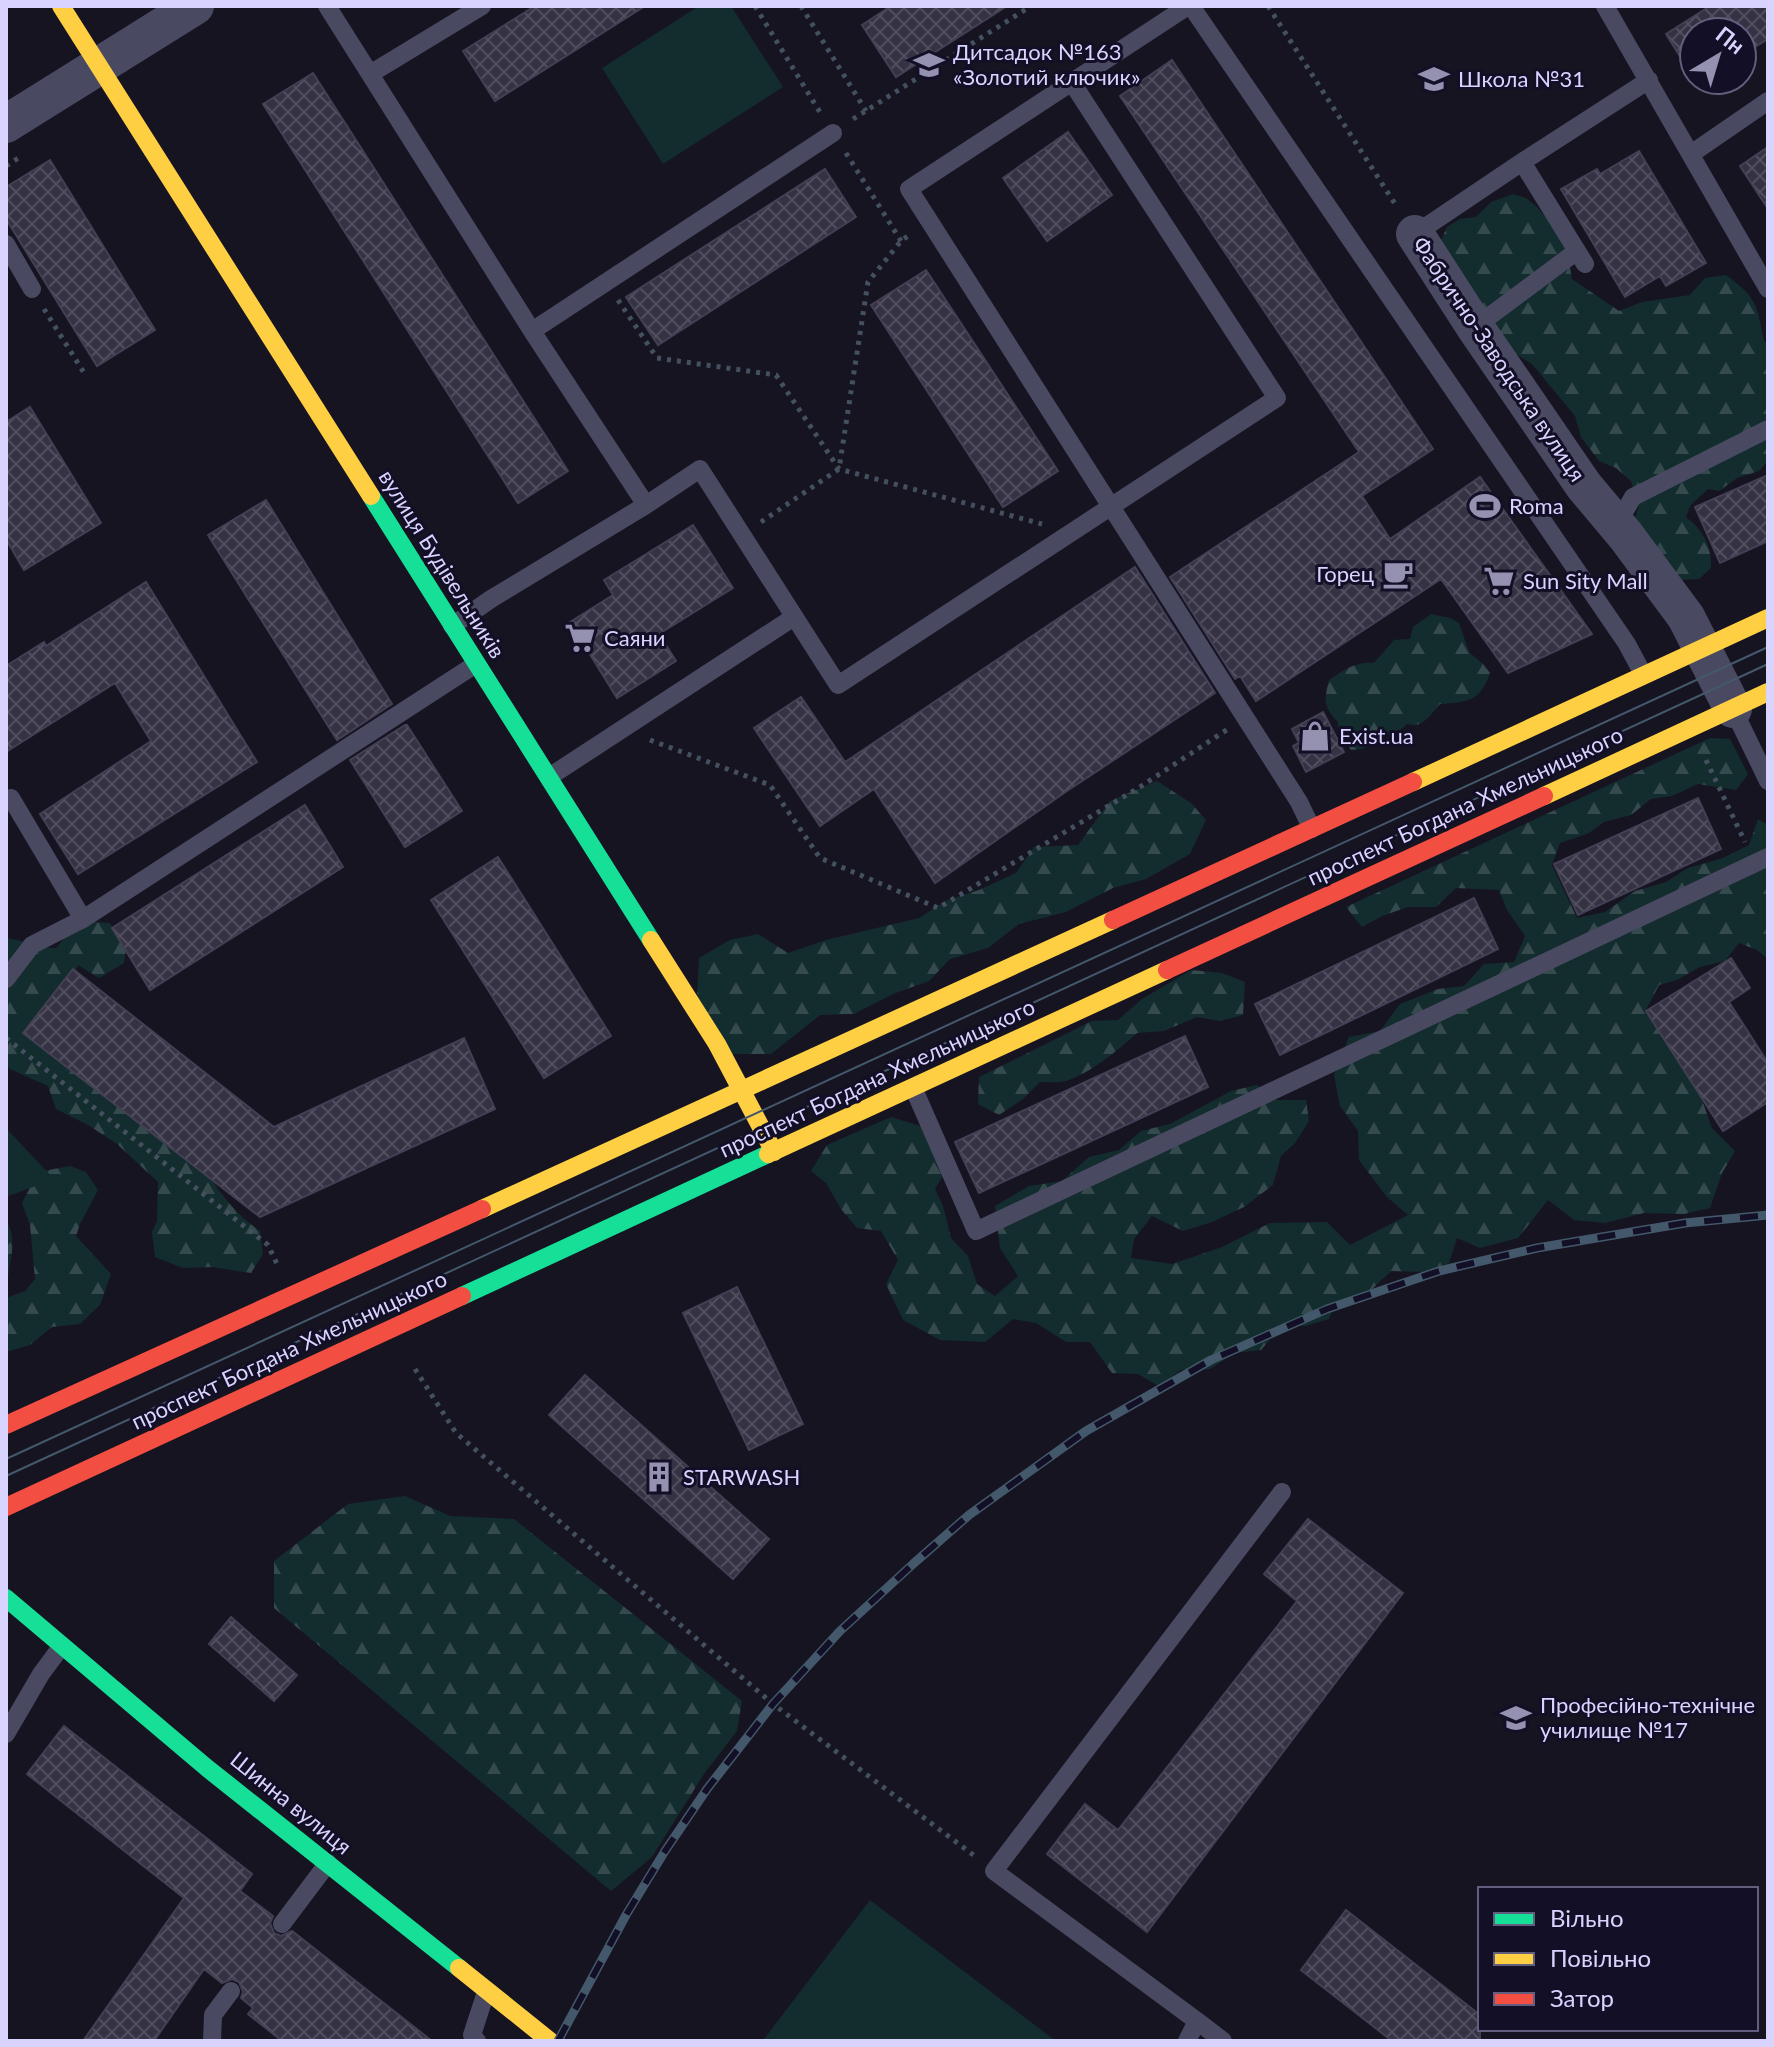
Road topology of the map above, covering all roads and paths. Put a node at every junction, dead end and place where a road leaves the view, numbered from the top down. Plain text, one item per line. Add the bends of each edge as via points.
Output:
1 (61, 6) edge
2 (327, 6) edge
3 (482, 6) edge
4 (801, 6) edge
5 (1031, 6) edge
6 (1190, 6) edge
7 (1268, 6) edge
8 (1605, 6) edge
9 (172, 12) edge
10 (99, 66) junction
11 (370, 74) junction
12 (1649, 80) junction
13 (1071, 81) junction
14 (1768, 101) edge
15 (6, 124) edge
16 (833, 133) dead end
17 (1691, 154) junction
18 (1522, 162) junction
19 (930, 221) junction
20 (1415, 234) junction
21 (6, 244) edge
22 (606, 282) junction
23 (32, 289) joint
24 (1768, 289) edge
25 (1475, 327) junction
26 (532, 331) junction
27 (86, 376) dead end
28 (1768, 429) edge
29 (839, 469) junction
30 (646, 505) junction
31 (1111, 506) junction
32 (1072, 532) junction
33 (742, 535) junction
34 (1626, 536) junction
35 (794, 617) junction
36 (1768, 618) edge
37 (452, 626) junction
38 (1703, 647) junction
39 (476, 664) junction
40 (1643, 674) junction
41 (1768, 692) edge
42 (1733, 709) junction
43 (1246, 718) junction
44 (623, 730) junction
45 (1704, 756) dead end
46 (548, 778) junction
47 (1768, 781) edge
48 (11, 798) dead end
49 (1312, 829) junction
50 (1761, 860) edge
51 (83, 919) junction
52 (6, 979) edge
53 (6, 1038) edge
54 (913, 1087) junction
55 (743, 1091) junction
56 (774, 1152) junction
57 (293, 1295) junction
58 (415, 1369) dead end
59 (6, 1425) edge
60 (1282, 1492) dead end
61 (6, 1507) edge
62 (6, 1598) edge
63 (61, 1647) junction
64 (6, 1734) edge
65 (328, 1863) junction
66 (994, 1871) junction
67 (282, 1924) dead end
68 (486, 1989) junction
69 (231, 1991) dead end
70 (1197, 2021) junction
71 (212, 2041) edge
72 (477, 2041) edge
73 (550, 2041) edge
74 (1187, 2041) edge
75 (1223, 2041) edge

1 - 10 main road, вулиця Будівельників
2 - 11 lane
3 - 11 lane
4 - 5 path via 866,111
6 - 13 lane
6 - 40 lane
7 - 20 path, Фабрично-Заводська вулиця
8 - 12 lane
9 - 10 street
10 - 15 street
10 - 37 main road, вулиця Будівельників
11 - 26 lane
12 - 17 lane
12 - 18 lane
13 - 19 lane via 909,189
13 - 31 lane via 1277,398
14 - 17 lane
16 - 22 lane
17 - 24 lane
18 - 20 lane
18 - 25 lane via 1581,258
19 - 29 path via 901,241 868,282
19 - 31 lane
20 - 25 street, Фабрично-Заводська вулиця
21 - 23 lane
22 - 26 lane
22 - 29 path via 657,358 776,375
23 - 27 path
25 - 34 street, Фабрично-Заводська вулиця via 1584,486
26 - 30 lane
28 - 34 lane via 1633,497 1623,514
29 - 32 path
29 - 33 path
30 - 33 lane via 700,469
30 - 37 lane
31 - 32 lane
31 - 43 lane
32 - 35 lane via 838,685
33 - 35 lane
34 - 38 street, Фабрично-Заводська вулиця
35 - 44 lane
36 - 38 main road, проспект Богдана Хмельницького
37 - 39 main road, вулиця Будівельників
38 - 40 main road, проспект Богдана Хмельницького
38 - 42 street, Фабрично-Заводська вулиця
39 - 46 main road, вулиця Будівельників
39 - 51 lane
40 - 49 main road, проспект Богдана Хмельницького
41 - 42 main road, проспект Богдана Хмельницького
42 - 47 lane
42 - 54 main road, проспект Богдана Хмельницького
43 - 44 path via 938,908 820,858 770,785
43 - 49 lane
44 - 46 lane
45 - 50 path
46 - 55 main road, вулиця Будівельників
48 - 51 lane
49 - 55 main road, проспект Богдана Хмельницького
50 - 54 lane via 976,1231
51 - 52 lane via 32,945
53 - 57 path via 268,1245
54 - 56 main road, проспект Богдана Хмельницького
55 - 56 main road, вулиця Будівельників
55 - 57 main road, проспект Богдана Хмельницького
56 - 61 main road, проспект Богдана Хмельницького
57 - 59 main road, проспект Богдана Хмельницького
58 - 66 path via 456,1433 773,1704
60 - 66 lane
62 - 63 main road, Шинна вулиця
63 - 64 lane
63 - 65 main road, Шинна вулиця
65 - 67 lane
65 - 68 main road, Шинна вулиця
66 - 70 lane
68 - 72 lane via 472,2035
68 - 73 main road, Шинна вулиця
69 - 71 lane via 213,2015
70 - 74 lane
70 - 75 lane

